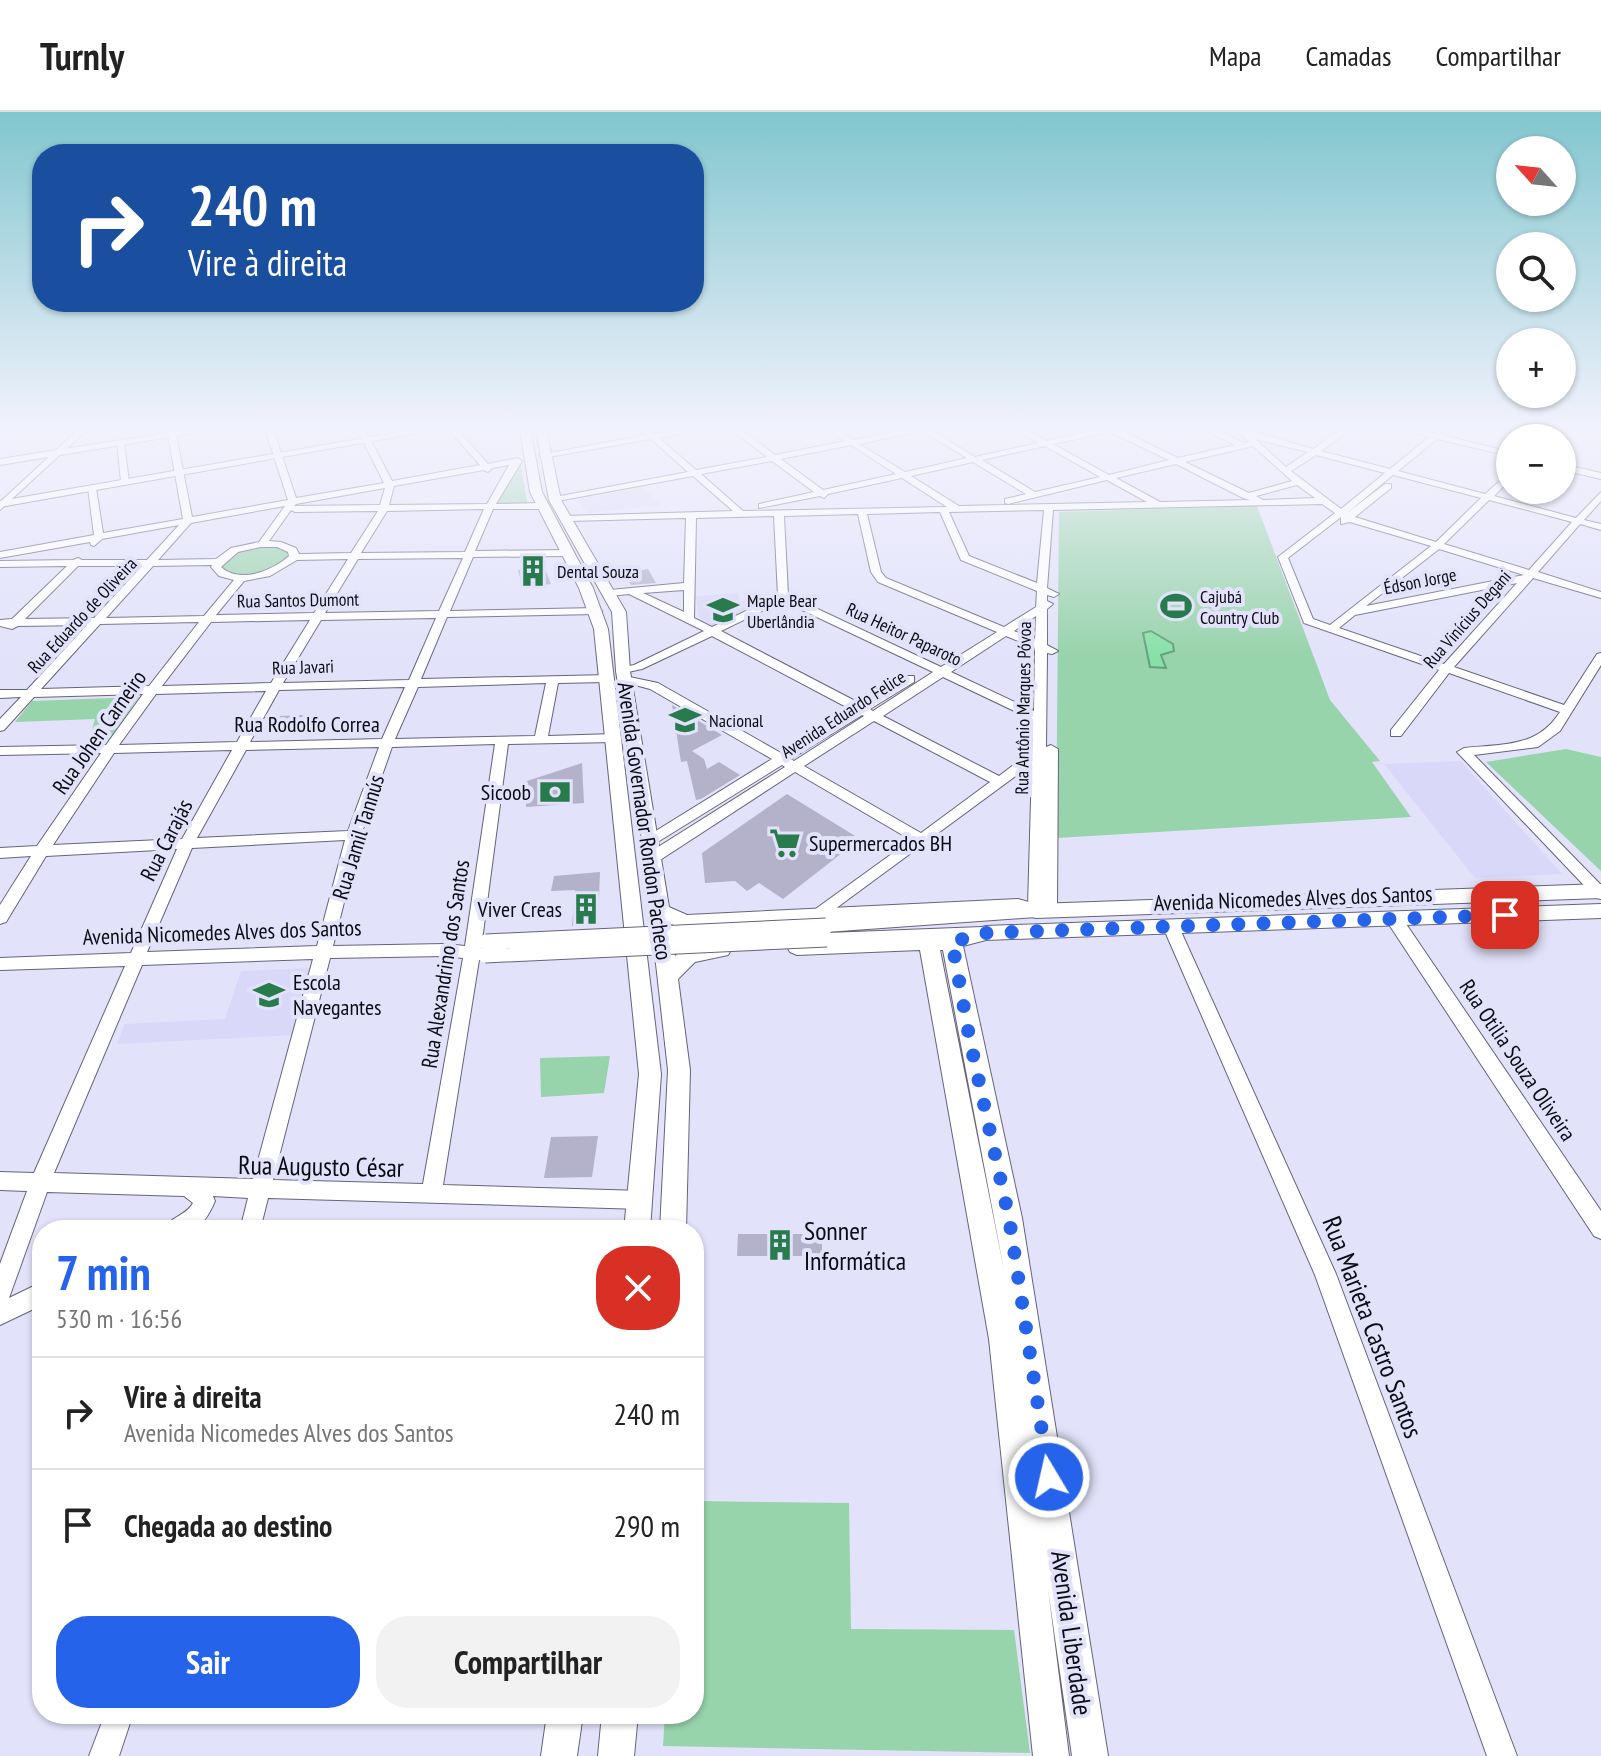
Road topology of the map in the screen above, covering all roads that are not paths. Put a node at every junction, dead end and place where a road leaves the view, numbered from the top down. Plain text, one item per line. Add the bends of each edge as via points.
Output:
1 (95, 506) edge
2 (185, 506) edge
3 (290, 506) junction
4 (516, 506) edge
5 (550, 506) edge
6 (552, 506) edge
7 (728, 506) edge
8 (767, 506) edge
9 (838, 506) edge
10 (953, 506) edge
11 (988, 506) edge
12 (1097, 506) edge
13 (1330, 506) edge
14 (1348, 506) edge
15 (1355, 506) edge
16 (1365, 506) edge
17 (1478, 506) edge
18 (1520, 506) edge
19 (1592, 506) edge
20 (983, 507) junction
21 (1051, 507) junction
22 (384, 508) junction
23 (489, 508) junction
24 (957, 508) junction
25 (1362, 508) junction
26 (943, 509) junction
27 (845, 511) junction
28 (862, 511) junction
29 (736, 513) junction
30 (779, 513) junction
31 (691, 515) junction
32 (1344, 516) junction
33 (568, 518) junction
34 (188, 521) junction
35 (1578, 521) junction
36 (1601, 527) edge
37 (99, 537) junction
38 (262, 544) junction
39 (1437, 546) junction
40 (567, 553) junction
41 (1300, 553) junction
42 (0, 555) edge
43 (469, 555) junction
44 (294, 557) junction
45 (356, 557) junction
46 (152, 562) junction
47 (218, 562) junction
48 (76, 563) junction
49 (0, 564) edge
50 (1527, 576) junction
51 (242, 577) junction
52 (689, 586) junction
53 (629, 591) junction
54 (610, 593) junction
55 (1601, 595) edge
56 (783, 597) junction
57 (1048, 598) junction
58 (597, 611) junction
59 (1352, 612) junction
60 (444, 614) junction
61 (319, 618) junction
62 (206, 619) junction
63 (689, 619) junction
64 (98, 622) junction
65 (0, 623) edge
66 (14, 624) junction
67 (1319, 625) junction
68 (998, 630) junction
69 (714, 632) junction
70 (0, 634) edge
71 (1048, 650) junction
72 (1601, 656) edge
73 (937, 669) junction
74 (1446, 669) junction
75 (618, 676) junction
76 (553, 680) junction
77 (414, 682) junction
78 (275, 686) junction
79 (154, 689) junction
80 (31, 693) junction
81 (0, 694) edge
82 (1564, 709) junction
83 (868, 712) junction
84 (1041, 719) junction
85 (0, 727) edge
86 (1396, 733) dead end
87 (615, 738) junction
88 (541, 740) junction
89 (502, 742) junction
90 (387, 743) junction
91 (242, 744) junction
92 (113, 748) junction
93 (0, 751) edge
94 (1040, 752) junction
95 (788, 762) junction
96 (1051, 762) junction
97 (998, 781) junction
98 (722, 804) junction
99 (354, 835) junction
100 (921, 839) junction
101 (651, 840) junction
102 (186, 844) junction
103 (41, 851) junction
104 (0, 853) edge
105 (652, 858) junction
106 (1600, 896) edge
107 (1043, 910) junction
108 (659, 911) junction
109 (0, 918) edge
110 (1394, 919) junction
111 (738, 920) junction
112 (1171, 927) junction
113 (823, 928) junction
114 (986, 933) junction
115 (941, 943) junction
116 (479, 949) junction
117 (736, 950) junction
118 (326, 952) junction
119 (133, 960) junction
120 (0, 964) edge
121 (667, 978) junction
122 (984, 1165) junction
123 (0, 1181) edge
124 (40, 1183) junction
125 (190, 1188) junction
126 (260, 1191) junction
127 (431, 1194) junction
128 (642, 1200) junction
129 (189, 1220) edge
130 (253, 1220) edge
131 (639, 1220) edge
132 (673, 1220) edge
133 (1601, 1229) edge
134 (0, 1294) edge
135 (32, 1298) edge
136 (0, 1314) edge
137 (115, 1724) edge
138 (564, 1724) edge
139 (619, 1724) edge
140 (104, 1756) edge
141 (559, 1756) edge
142 (616, 1756) edge
143 (1051, 1756) edge
144 (1090, 1756) edge
145 (1502, 1756) edge

1 - 37 street
2 - 34 street
3 - 22 street
3 - 34 street
3 - 38 street
4 - 23 street
5 - 40 main road, Avenida Governador Rondon Pacheco
6 - 33 main road, Avenida Governador Rondon Pacheco
7 - 29 street
8 - 29 street
9 - 27 street
10 - 24 street
11 - 20 street
12 - 21 street
13 - 32 street
14 - 32 street
15 - 25 street
16 - 25 street
17 - 39 street
18 - 35 street
19 - 35 street, Rua Vinícius Degani
20 - 21 street
20 - 24 street
21 - 57 street, Rua Antônio Marques Póvoa
22 - 23 street
22 - 45 street, Rua Carajás
23 - 43 street, Rua Jamil Tannús
24 - 26 street
25 - 32 street
26 - 28 street
26 - 57 street via 965,558
27 - 28 street
27 - 30 street
28 - 68 street via 879,578
29 - 30 street
29 - 31 street
30 - 56 street
31 - 33 street
31 - 52 street
32 - 39 street
32 - 41 street
33 - 54 main road, Avenida Governador Rondon Pacheco
34 - 37 street
34 - 46 street, Rua Eduardo de Oliveira
35 - 36 street
35 - 50 street, Rua Vinícius Degani
37 - 42 street
37 - 48 street
38 - 44 street via 290,548
38 - 47 street via 240,548
39 - 50 street
39 - 59 street
40 - 43 street
40 - 58 main road, Avenida Governador Rondon Pacheco
41 - 67 street
41 - 67 street via 1283,557
43 - 45 street
43 - 60 street, Rua Jamil Tannús
44 - 45 street
44 - 51 street via 269,573
45 - 61 street, Rua Carajás
46 - 47 street
46 - 48 street
46 - 64 street, Rua Eduardo de Oliveira
47 - 51 street via 223,575
48 - 49 street
48 - 66 street
50 - 55 street
50 - 59 street, Édson Jorge
50 - 74 street, Rua Vinícius Degani
51 - 62 street, Rua Johen Carneiro
52 - 53 street
52 - 63 street
53 - 54 street
53 - 63 street
54 - 75 main road, Avenida Governador Rondon Pacheco via 619,612
56 - 69 street
56 - 73 street, Rua Heitor Paparoto
57 - 68 street, Avenida Eduardo Felice
57 - 71 street, Rua Antônio Marques Póvoa
58 - 60 street, Rua Santos Dumont
58 - 75 main road, Avenida Governador Rondon Pacheco
59 - 67 street
60 - 61 street, Rua Santos Dumont
60 - 77 street, Rua Jamil Tannús
61 - 62 street, Rua Santos Dumont
61 - 78 street, Rua Carajás
62 - 64 street, Rua Santos Dumont
62 - 79 street, Rua Johen Carneiro
63 - 69 street
64 - 66 street, Rua Santos Dumont
64 - 80 street, Rua Eduardo de Oliveira
65 - 66 street, Rua Santos Dumont
66 - 70 street
67 - 74 street
68 - 71 street
68 - 73 street, Avenida Eduardo Felice
69 - 75 street
69 - 83 street
71 - 84 street, Rua Antônio Marques Póvoa
71 - 96 street, Rua Antônio Marques Póvoa
72 - 82 street
73 - 83 street, Avenida Eduardo Felice
73 - 84 street, Rua Heitor Paparoto
74 - 82 street
74 - 86 street, Rua Vinícius Degani
75 - 76 street, Rua Javari
75 - 87 main road, Avenida Governador Rondon Pacheco
75 - 95 street via 654,686
75 - 101 main road, Avenida Governador Rondon Pacheco
76 - 77 street, Rua Javari
76 - 88 street
77 - 78 street, Rua Javari
77 - 90 street, Rua Jamil Tannús
78 - 79 street, Rua Javari
78 - 91 street, Rua Carajás
79 - 80 street, Rua Javari
79 - 92 street, Rua Johen Carneiro
80 - 81 street, Rua Javari
80 - 85 street, Rua Eduardo de Oliveira
82 - 106 street via 1556,728 1533,744 1464,752
83 - 95 street, Avenida Eduardo Felice
83 - 97 street
84 - 94 street, Rua Antônio Marques Póvoa
87 - 88 street, Rua Rodolfo Correa
87 - 128 main road, Avenida Governador Rondon Pacheco via 650,1074
88 - 89 street, Rua Rodolfo Correa
89 - 90 street, Rua Rodolfo Correa
89 - 116 street, Rua Alexandrino dos Santos
90 - 91 street, Rua Rodolfo Correa
90 - 99 street, Rua Jamil Tannús
91 - 92 street, Rua Rodolfo Correa
91 - 102 street, Rua Carajás
92 - 93 street, Rua Rodolfo Correa
92 - 103 street, Rua Johen Carneiro
94 - 96 street
94 - 97 street
94 - 107 street, Rua Antônio Marques Póvoa
95 - 98 street, Avenida Eduardo Felice
95 - 100 street
96 - 107 street, Rua Antônio Marques Póvoa
97 - 100 street
98 - 101 street, Avenida Eduardo Felice
98 - 105 street, Avenida Eduardo Felice
99 - 102 street
99 - 118 street, Rua Jamil Tannús
100 - 113 street
101 - 105 main road, Avenida Governador Rondon Pacheco
102 - 103 street
102 - 119 street, Rua Carajás
103 - 104 street
103 - 109 street, Rua Johen Carneiro
105 - 108 main road, Avenida Governador Rondon Pacheco
106 - 107 main road, Avenida Nicomedes Alves dos Santos
106 - 110 main road, Avenida Nicomedes Alves dos Santos
107 - 113 main road, Avenida Nicomedes Alves dos Santos via 1018,906
108 - 111 main road, Avenida Nicomedes Alves dos Santos via 685,922
108 - 121 main road, Avenida Governador Rondon Pacheco
110 - 112 main road, Avenida Nicomedes Alves dos Santos
110 - 133 street, Rua Otilia Souza Oliveira
111 - 113 main road, Avenida Nicomedes Alves dos Santos
111 - 117 main road via 718,935
112 - 114 main road, Avenida Nicomedes Alves dos Santos
112 - 145 street, Rua Marieta Castro Santos via 1325,1274
113 - 114 street, Avenida Nicomedes Alves dos Santos
113 - 116 street, Avenida Nicomedes Alves dos Santos, bridge
114 - 115 main road, Avenida Nicomedes Alves dos Santos
115 - 117 main road, Avenida Nicomedes Alves dos Santos
115 - 122 main road, Avenida Liberdade
116 - 118 street, Avenida Nicomedes Alves dos Santos
116 - 127 street, Rua Alexandrino dos Santos
117 - 121 main road, Avenida Nicomedes Alves dos Santos via 696,952
118 - 119 street, Avenida Nicomedes Alves dos Santos
118 - 126 street, Rua Jamil Tannús
119 - 120 street, Avenida Nicomedes Alves dos Santos
119 - 124 street, Rua Carajás
121 - 132 main road, Avenida Governador Rondon Pacheco via 679,1070
122 - 143 main road, Avenida Liberdade
122 - 144 main road, Avenida Liberdade via 1014,1248
123 - 124 street, Rua Augusto César
124 - 125 street, Rua Augusto César
124 - 134 street, Rua Carajás
125 - 126 street, Rua Augusto César
125 - 129 street via 205,1201 202,1211
126 - 127 street, Rua Augusto César
126 - 130 street, Rua Jamil Tannús
127 - 128 street, Rua Augusto César
128 - 131 main road, Avenida Governador Rondon Pacheco
135 - 136 street
137 - 140 street
138 - 141 main road
139 - 142 main road

